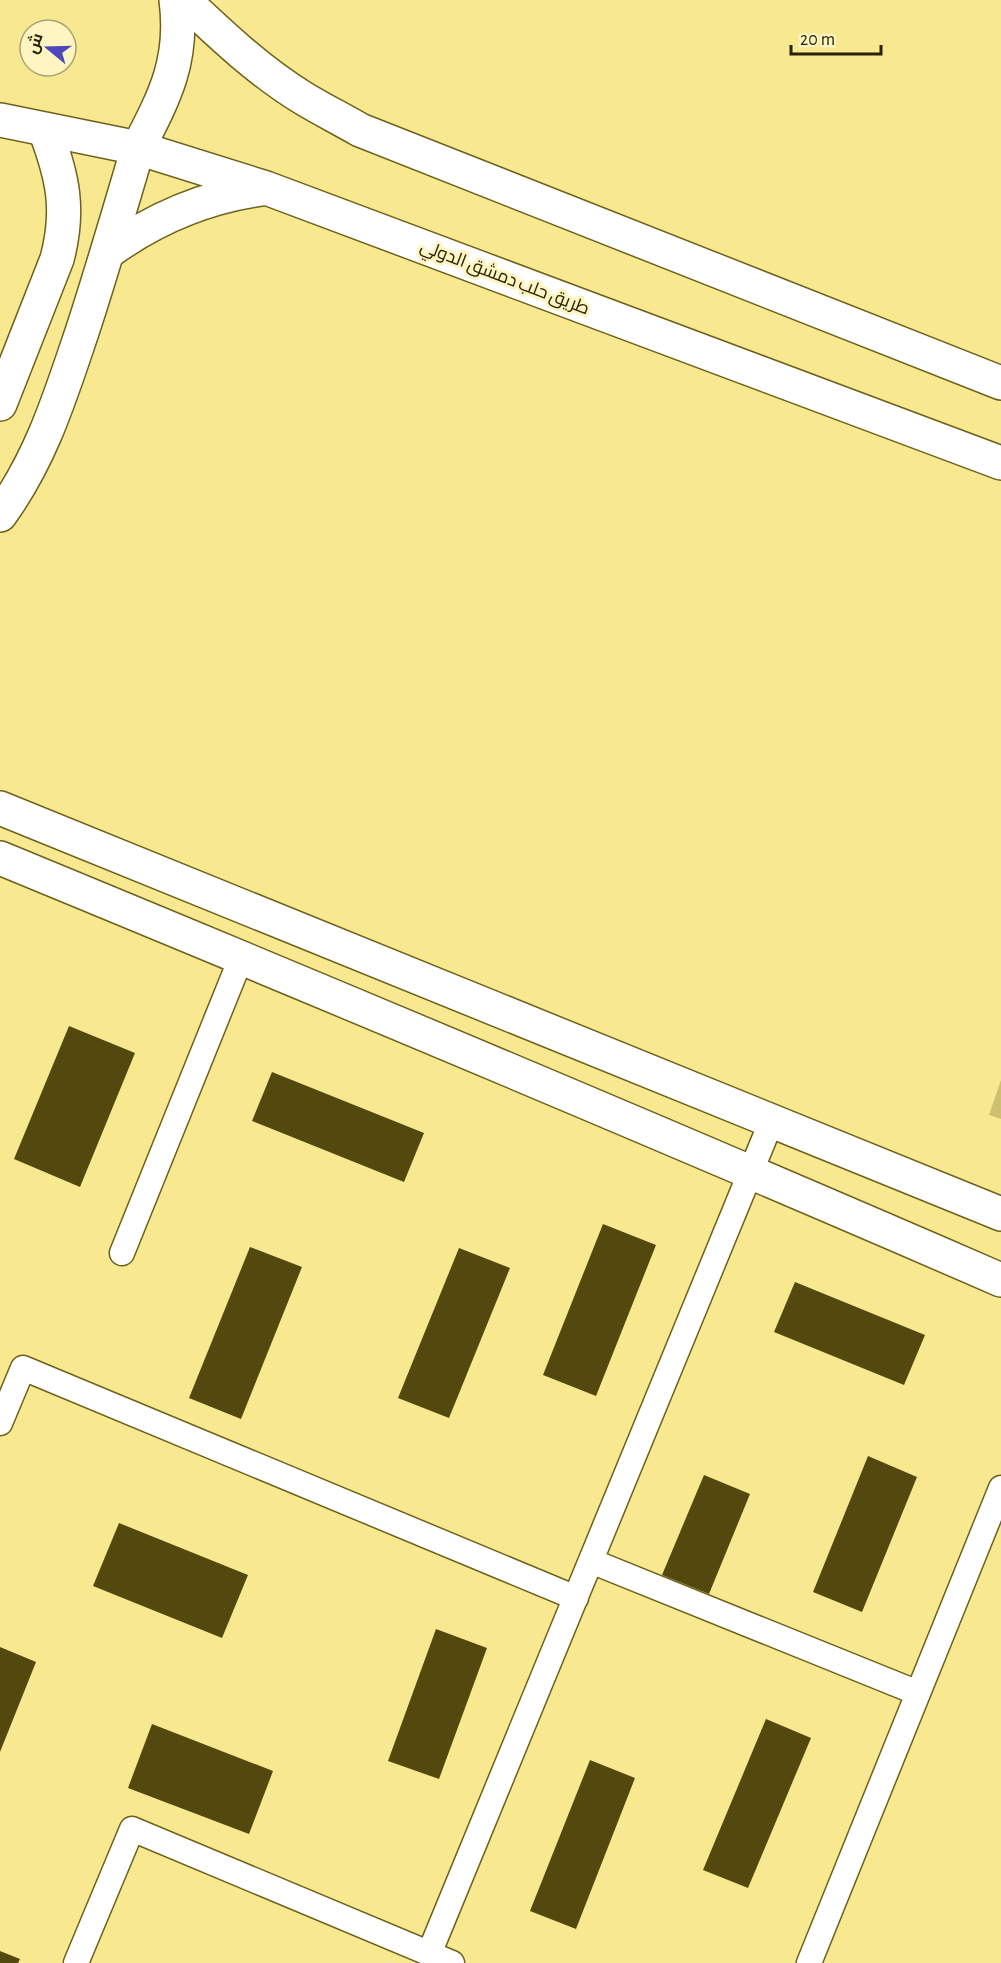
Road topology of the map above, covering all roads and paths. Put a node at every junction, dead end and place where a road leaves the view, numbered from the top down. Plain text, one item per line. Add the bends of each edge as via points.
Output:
1 (176, 0) edge
2 (184, 0) edge
3 (0, 120) edge
4 (45, 130) junction
5 (138, 148) junction
6 (266, 188) junction
7 (108, 252) junction
8 (1001, 383) edge
9 (0, 405) edge
10 (1001, 463) edge
11 (0, 515) edge
12 (0, 808) edge
13 (0, 858) edge
14 (241, 958) junction
15 (772, 1120) junction
16 (750, 1172) junction
17 (1001, 1214) edge
18 (122, 1253) dead end
19 (1001, 1280) edge
20 (0, 1423) edge
21 (1001, 1488) edge
22 (591, 1561) junction
23 (576, 1598) junction
24 (918, 1693) junction
25 (429, 1954) junction
26 (76, 1963) edge
27 (452, 1963) edge
28 (809, 1963) edge

1 - 5 main road via 175,64
2 - 8 main road via 262,68 302,97 360,130
3 - 4 main road, طريق حلب دمشق الدولي
4 - 5 main road, طريق حلب دمشق الدولي
4 - 9 main road via 61,177 62,239
5 - 6 main road, طريق حلب دمشق الدولي
5 - 7 main road
6 - 7 main road via 209,199 182,209
6 - 10 main road, طريق حلب دمشق الدولي
7 - 11 main road via 55,414 25,477
12 - 15 main road
13 - 14 main road
14 - 16 main road
14 - 18 street
15 - 16 street
15 - 17 main road
16 - 19 main road
16 - 22 street
20 - 23 street via 23,1368
21 - 24 street
22 - 23 street
22 - 24 street
23 - 25 street
24 - 28 street
25 - 26 street via 132,1829
25 - 27 street

